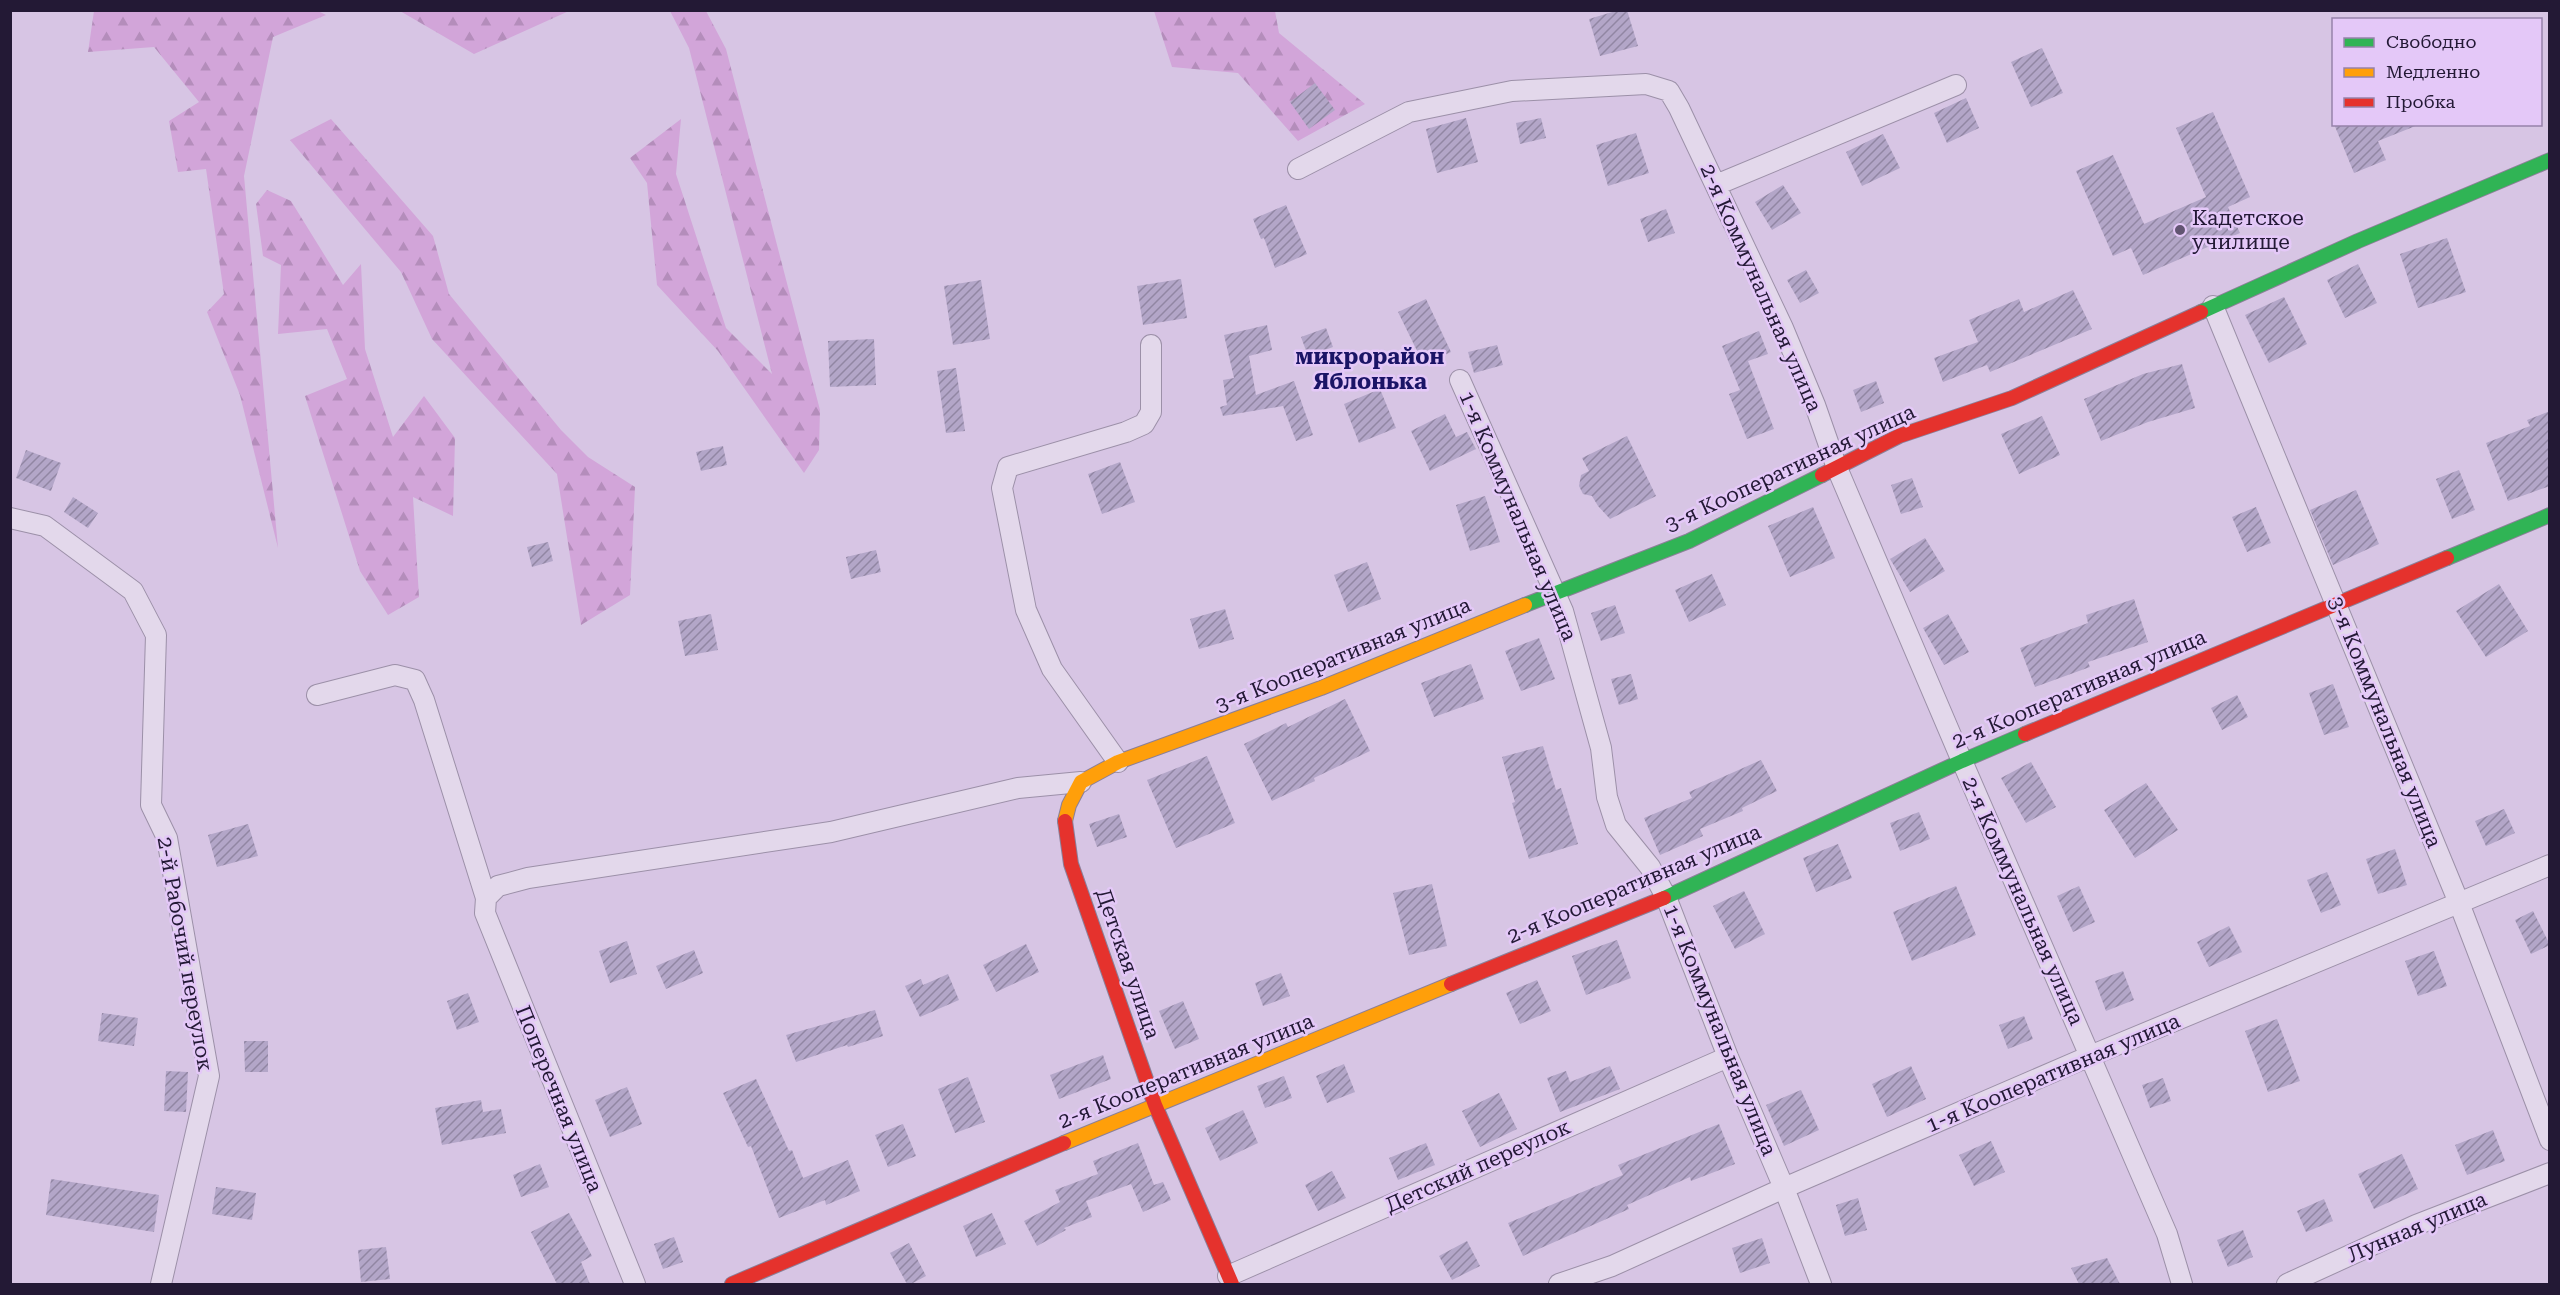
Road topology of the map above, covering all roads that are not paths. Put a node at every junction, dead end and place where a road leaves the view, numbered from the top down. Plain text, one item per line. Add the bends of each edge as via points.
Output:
1 (1956, 85) dead end
2 (2550, 160) edge
3 (1298, 169) dead end
4 (1716, 185) junction
5 (2213, 306) junction
6 (1151, 345) dead end
7 (1460, 380) dead end
8 (1838, 468) junction
9 (2550, 516) edge
10 (10, 518) edge
11 (1555, 594) junction
12 (2337, 604) junction
13 (317, 695) dead end
14 (1962, 761) junction
15 (1118, 762) junction
16 (1081, 782) junction
17 (2550, 865) edge
18 (1666, 897) junction
19 (2459, 903) junction
20 (486, 906) junction
21 (2090, 1056) junction
22 (1728, 1057) junction
23 (1155, 1105) junction
24 (2550, 1140) edge
25 (2550, 1173) edge
26 (1784, 1188) junction
27 (1230, 1280) edge
28 (161, 1284) edge
29 (635, 1284) edge
30 (732, 1284) edge
31 (1559, 1284) edge
32 (1821, 1284) edge
33 (2182, 1284) edge
34 (2287, 1284) edge

1 - 4 street
2 - 5 street, 3-я Кооперативная улица
3 - 4 street, 2-я Коммунальная улица via 1409,112 1512,92 1646,84 1669,91
4 - 8 street, 2-я Коммунальная улица via 1783,328
5 - 8 street, 3-я Кооперативная улица via 2012,398 1899,436
5 - 12 street, 3-я Коммунальная улица
6 - 15 street via 1151,412 1144,424 1008,468 1002,488 1026,609 1052,669
7 - 11 street, 1-я Коммунальная улица
8 - 11 street, 3-я Кооперативная улица via 1689,541
8 - 14 street, 2-я Коммунальная улица
9 - 12 street, 2-я Кооперативная улица
10 - 28 street, 2-й Рабочий переулок via 45,526 133,591 156,634 151,805 167,838 209,1076
11 - 15 street, 3-я Кооперативная улица via 1259,712
11 - 18 street, 1-я Коммунальная улица via 1601,748 1606,797 1616,825 1650,867
12 - 14 street, 2-я Кооперативная улица
12 - 19 street, 3-я Коммунальная улица
13 - 20 street, Поперечная улица via 394,675 415,680
14 - 18 street, 2-я Кооперативная улица
14 - 21 street, 2-я Коммунальная улица
15 - 16 street, 3-я Кооперативная улица
16 - 20 street via 1018,788 831,832 528,878 498,886
16 - 23 street, Детская улица via 1065,820 1071,864
17 - 19 street, 1-я Кооперативная улица
18 - 22 street, 1-я Коммунальная улица
18 - 23 street, 2-я Кооперативная улица
19 - 21 street, 1-я Кооперативная улица
19 - 24 street, 3-я Коммунальная улица
20 - 29 street, Поперечная улица
21 - 26 street, 1-я Кооперативная улица
21 - 33 street, 2-я Коммунальная улица via 2167,1234
22 - 26 street, 1-я Коммунальная улица
22 - 27 street, Детский переулок
23 - 27 street, Детская улица
23 - 30 street, 2-я Кооперативная улица
25 - 34 street, Лунная улица via 2416,1225
26 - 31 street, 1-я Кооперативная улица via 1612,1266
26 - 32 street, 1-я Коммунальная улица

